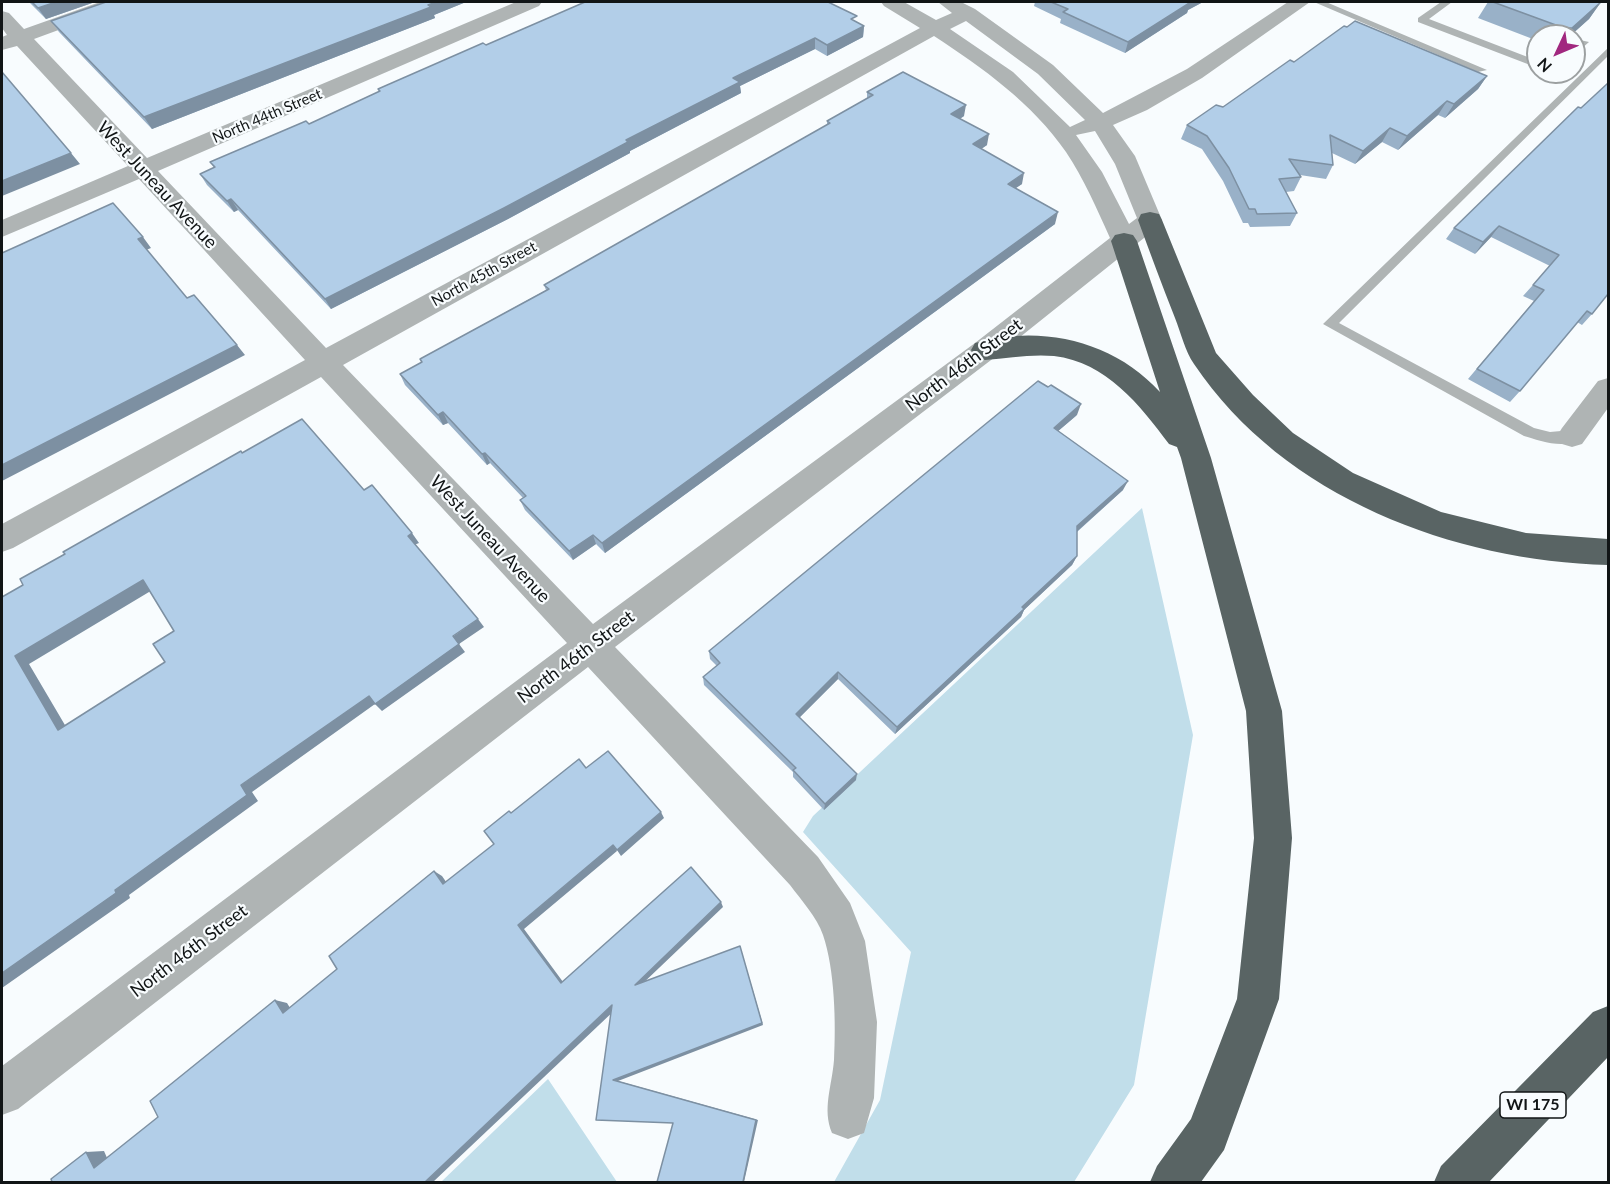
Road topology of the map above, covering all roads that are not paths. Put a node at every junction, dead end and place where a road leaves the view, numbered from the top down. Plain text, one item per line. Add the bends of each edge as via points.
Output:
1 (117, 2) edge
2 (532, 2) edge
3 (891, 2) edge
4 (948, 2) edge
5 (1300, 2) edge
6 (1318, 2) edge
7 (1447, 2) edge
8 (968, 13) junction
9 (2, 17) edge
10 (934, 27) junction
11 (11, 41) edge
12 (1608, 51) edge
13 (1526, 60) edge
14 (1482, 70) dead end
15 (1099, 123) junction
16 (1064, 134) junction
17 (143, 169) junction
18 (2, 230) edge
19 (1137, 231) junction
20 (985, 350) junction
21 (324, 362) junction
22 (1608, 388) edge
23 (1572, 436) joint
24 (1196, 458) junction
25 (2, 538) edge
26 (1608, 552) edge
27 (591, 646) junction
28 (1608, 1027) edge
29 (2, 1093) edge
30 (848, 1117) dead end
31 (1173, 1182) edge
32 (1457, 1182) edge

1 - 11 street
2 - 17 street, North 44th Street
3 - 10 street
4 - 8 street
5 - 15 street via 1170,90
6 - 14 lane
7 - 13 lane via 1422,20
8 - 10 street, North 45th Street
8 - 15 street via 1021,49
9 - 11 street, West Juneau Avenue
10 - 16 street via 1003,76
10 - 21 street, North 45th Street
11 - 17 street, West Juneau Avenue
12 - 23 lane via 1330,324 1529,432 1550,438
15 - 16 street
15 - 19 street via 1123,155
16 - 19 street via 1100,189
17 - 18 street, North 44th Street
17 - 21 street, West Juneau Avenue
19 - 20 street, North 46th Street
19 - 24 highway
19 - 26 highway via 1204,358 1283,441 1342,482 1436,524 1526,546
20 - 24 highway via 1062,347 1104,359 1149,395
20 - 27 street, North 46th Street
21 - 25 street, North 45th Street
21 - 27 street, West Juneau Avenue
22 - 23 street
24 - 31 highway via 1264,711 1273,838 1258,999 1208,1134
27 - 29 street, North 46th Street
27 - 30 street, West Juneau Avenue via 804,871 834,915 843,934 857,1022 856,1080
28 - 32 highway, WI 175

